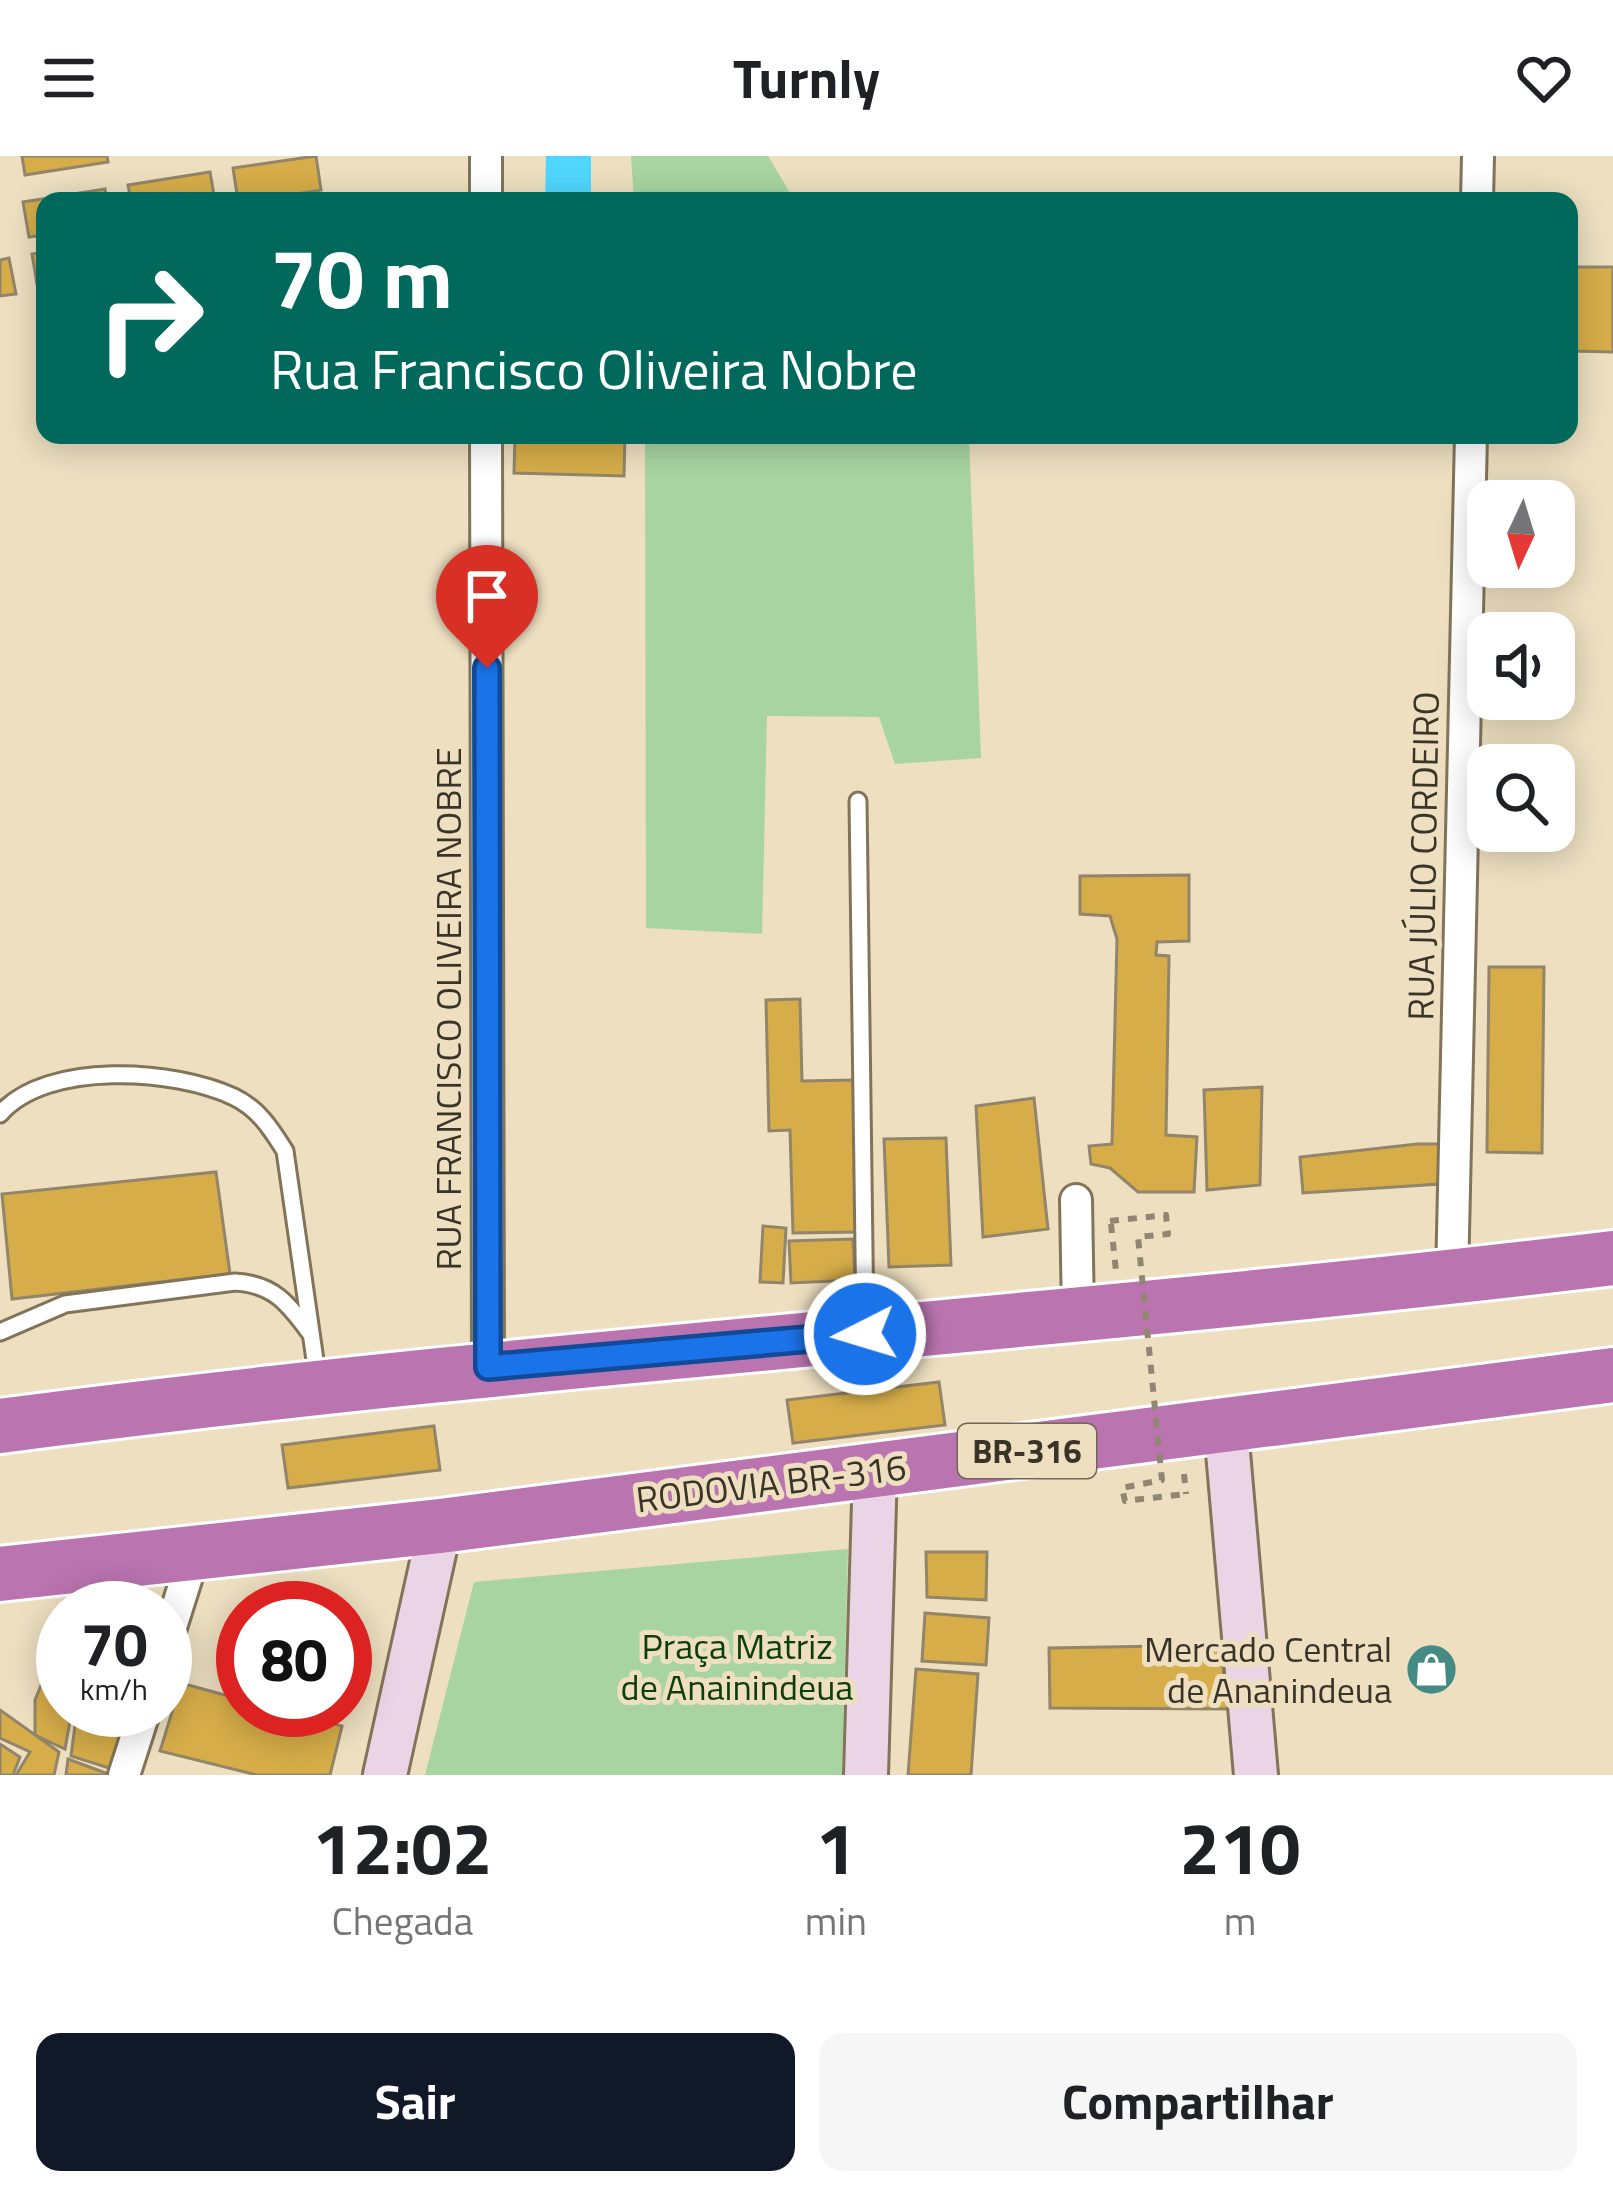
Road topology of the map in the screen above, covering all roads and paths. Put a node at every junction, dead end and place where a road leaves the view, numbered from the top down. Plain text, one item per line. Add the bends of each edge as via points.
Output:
1 (486, 156) edge
2 (1478, 156) edge
3 (486, 192) edge
4 (1477, 192) edge
5 (486, 444) edge
6 (1471, 444) edge
7 (857, 801) dead end
8 (0, 1114) edge
9 (1076, 1200) dead end
10 (1111, 1221) dead end
11 (1613, 1258) edge
12 (1452, 1278) junction
13 (1078, 1316) junction
14 (0, 1332) edge
15 (865, 1334) junction
16 (315, 1359) junction
17 (488, 1367) junction
18 (1613, 1375) edge
19 (0, 1426) edge
20 (1226, 1429) junction
21 (875, 1468) junction
22 (1186, 1494) dead end
23 (440, 1526) junction
24 (195, 1551) junction
25 (0, 1574) edge
26 (186, 1581) edge
27 (136, 1737) edge
28 (124, 1775) edge
29 (385, 1775) edge
30 (866, 1775) edge
31 (1256, 1775) edge

1 - 3 street
2 - 4 street
5 - 17 street, RUA FRANCISCO OLIVEIRA NOBRE
6 - 12 street, RUA JÚLIO CORDEIRO
7 - 15 lane
8 - 16 lane via 11,1101 56,1083 112,1073 235,1097 265,1118 285,1151
9 - 13 street
10 - 22 path, bridge via 1166,1215 1168,1234 1138,1237 1162,1480 1122,1487 1125,1501
11 - 12 highway
12 - 13 highway
13 - 15 highway
14 - 16 lane via 65,1304 262,1284 288,1304
15 - 17 highway
16 - 17 highway
16 - 19 highway
18 - 20 highway, RODOVIA BR-316 / BR-316
20 - 21 highway, RODOVIA BR-316 / BR-316
20 - 31 main road
21 - 23 highway, RODOVIA BR-316 / BR-316
21 - 30 main road
23 - 24 highway, RODOVIA BR-316 / BR-316
23 - 29 main road
24 - 25 highway, RODOVIA BR-316 / BR-316
24 - 26 street
27 - 28 street

